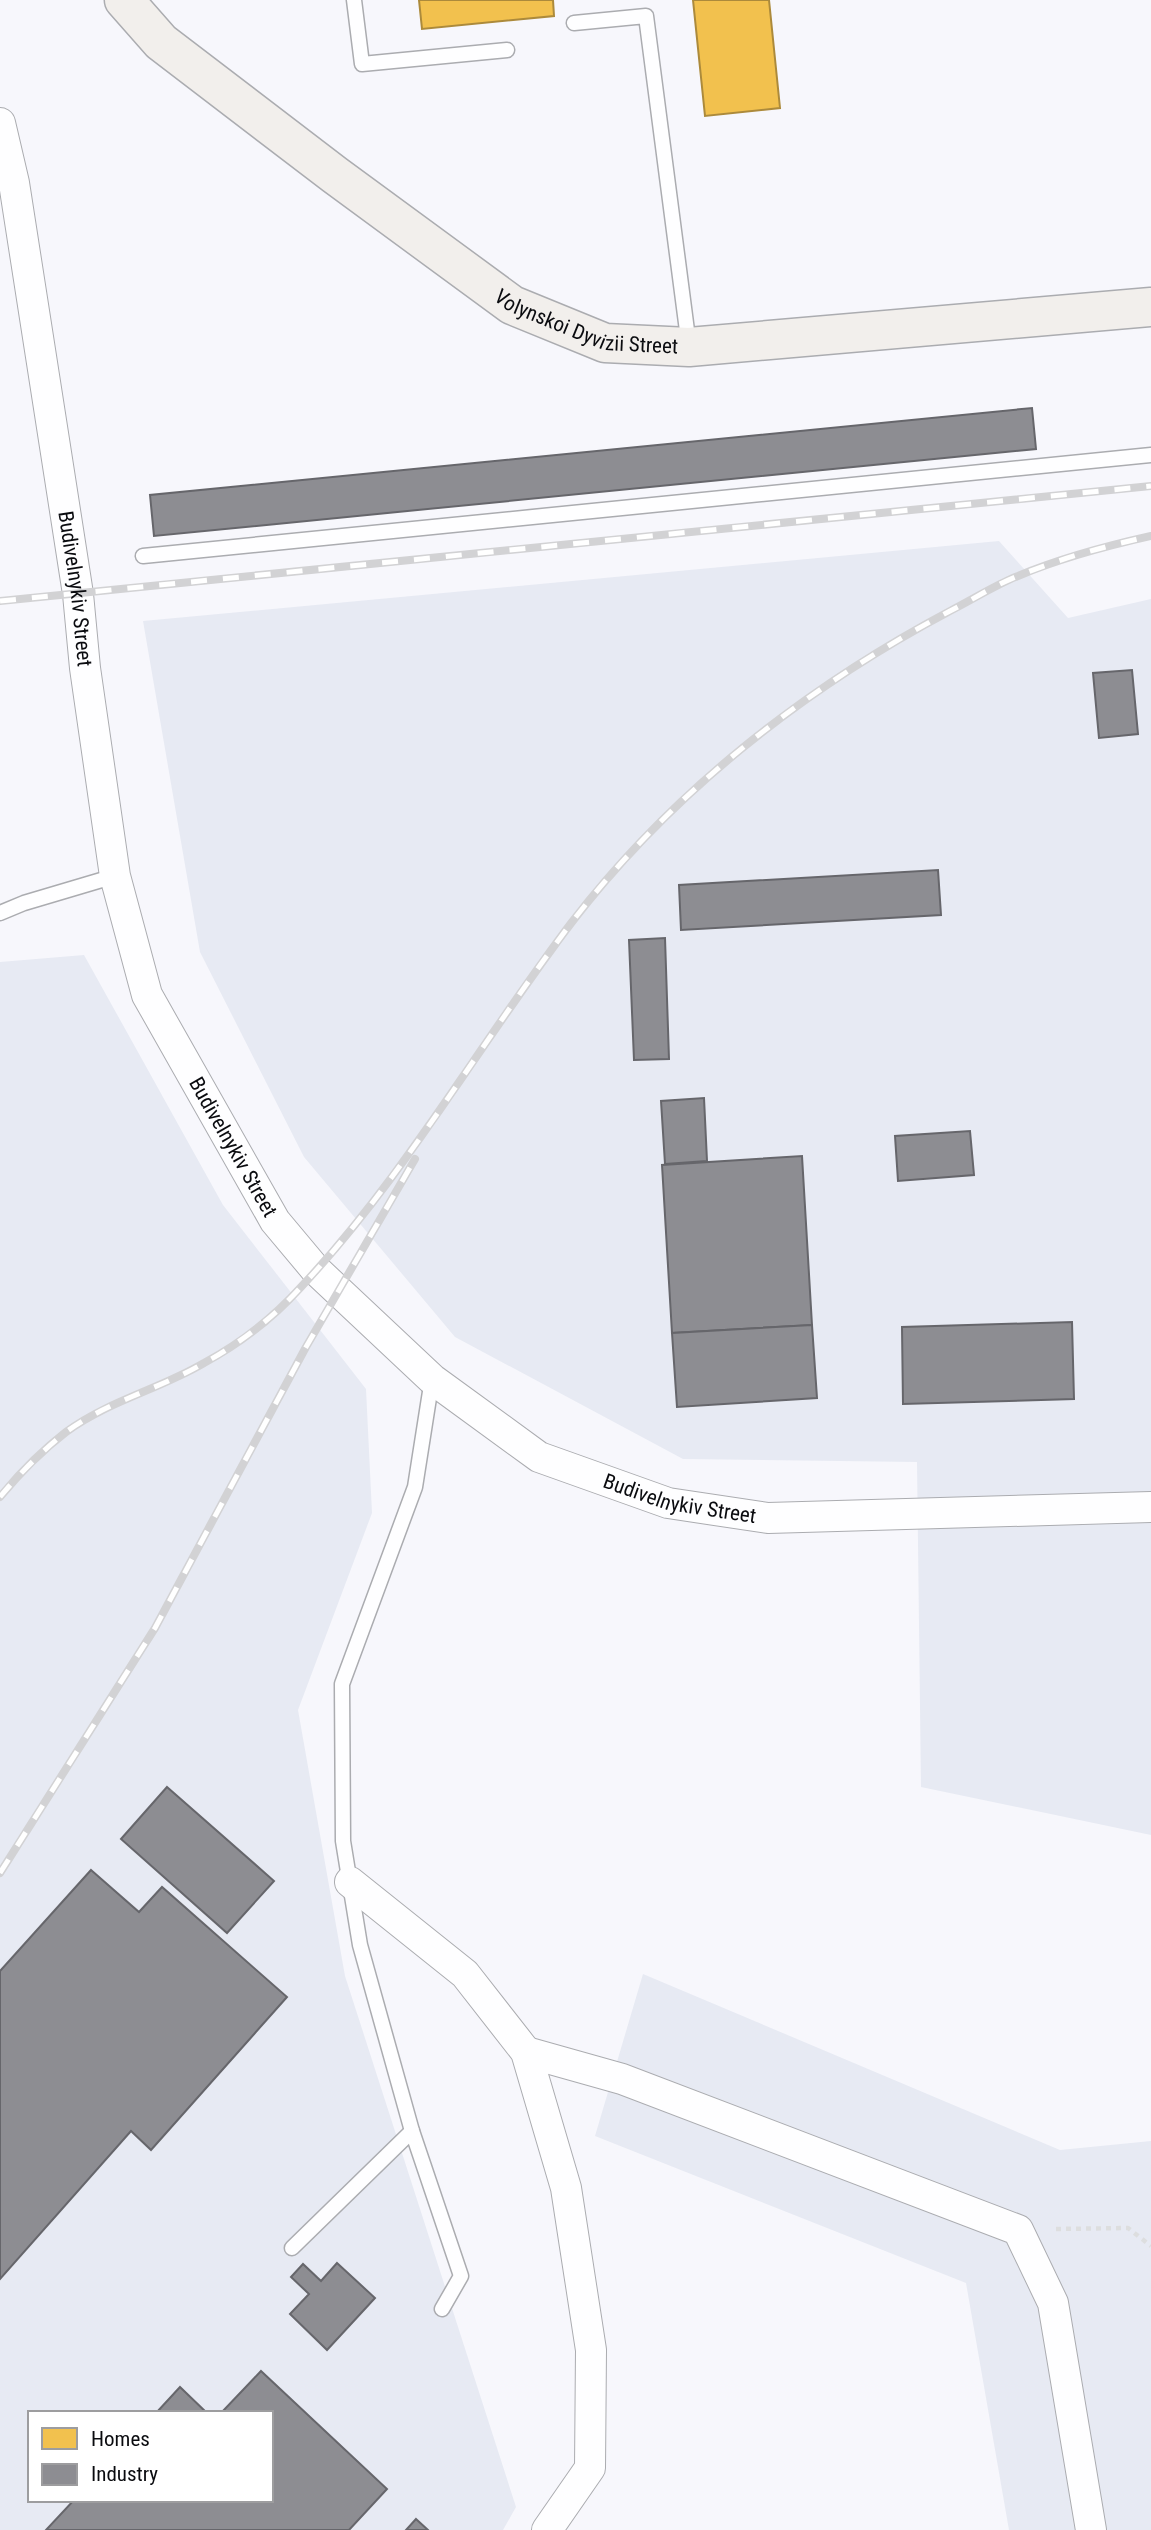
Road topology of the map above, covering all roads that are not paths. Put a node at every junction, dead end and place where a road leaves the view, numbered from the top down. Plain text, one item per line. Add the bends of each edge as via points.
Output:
1 (124, 0) edge
2 (354, 0) edge
3 (574, 23) dead end
4 (507, 50) dead end
5 (0, 123) edge
6 (1151, 307) edge
7 (689, 347) junction
8 (1151, 455) edge
9 (143, 556) dead end
10 (116, 876) junction
11 (0, 913) edge
12 (432, 1379) junction
13 (1151, 1507) edge
14 (350, 1882) junction
15 (526, 2052) junction
16 (412, 2132) junction
17 (292, 2248) dead end
18 (442, 2309) dead end
19 (547, 2530) edge
20 (1091, 2530) edge

1 - 7 street, Volynskoi Dyvizii Street via 161,42 512,305 604,343
2 - 4 lane via 362,64
3 - 7 lane via 646,16
5 - 10 street, Budivelnykiv Street via 14,183 78,594
6 - 7 street, Volynskoi Dyvizii Street
8 - 9 lane
10 - 11 lane
10 - 12 street, Budivelnykiv Street via 148,995 275,1221 316,1270
12 - 13 street, Budivelnykiv Street via 539,1457 668,1503 768,1518
12 - 14 lane via 415,1487 342,1684 343,1841
14 - 15 street via 465,1974
14 - 16 lane via 360,1945
15 - 19 street via 566,2188 591,2350 590,2468
15 - 20 street via 622,2079 1018,2230 1052,2303
16 - 17 lane
16 - 18 lane via 461,2276

